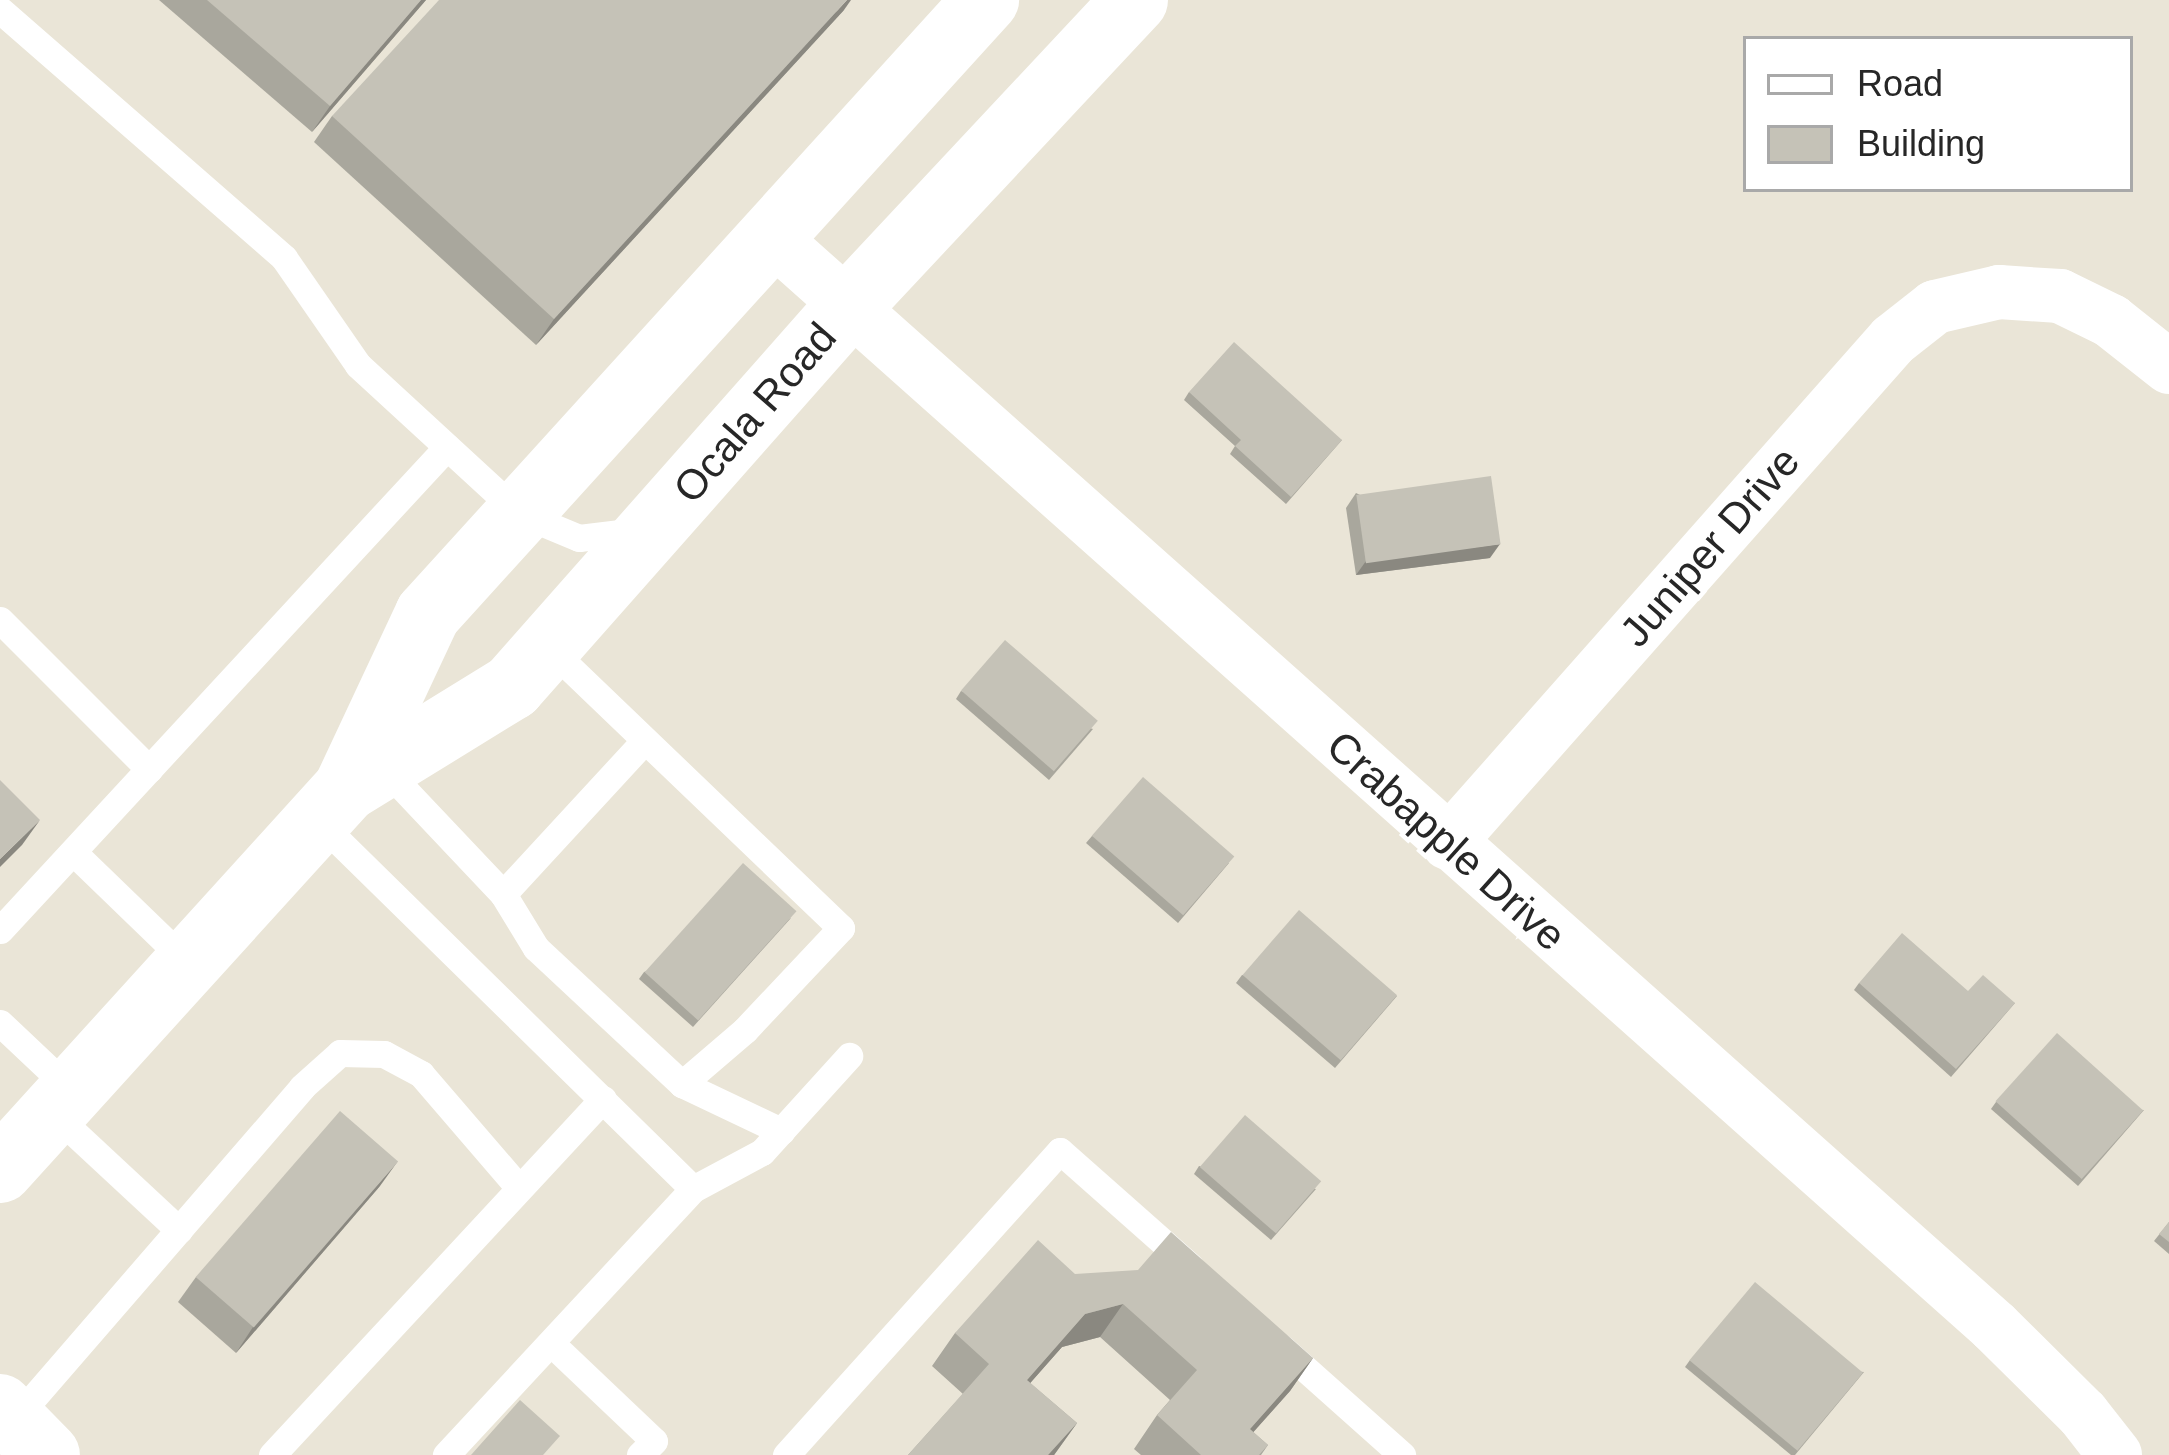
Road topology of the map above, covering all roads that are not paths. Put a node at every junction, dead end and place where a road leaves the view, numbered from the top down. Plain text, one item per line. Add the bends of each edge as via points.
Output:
1 (1135, 0) edge
2 (968, 6) edge
3 (0, 10) edge
4 (768, 234) junction
5 (848, 307) junction
6 (2169, 367) edge
7 (447, 447) junction
8 (519, 513) junction
9 (652, 529) junction
10 (0, 620) edge
11 (548, 647) junction
12 (644, 741) junction
13 (148, 769) junction
14 (349, 792) junction
15 (1448, 843) junction
16 (73, 852) junction
17 (503, 894) junction
18 (0, 930) edge
19 (191, 966) junction
20 (0, 1023) edge
21 (849, 1056) dead end
22 (682, 1084) junction
23 (603, 1099) junction
24 (63, 1103) junction
25 (781, 1131) junction
26 (0, 1170) edge
27 (519, 1189) junction
28 (693, 1189) junction
29 (178, 1230) junction
30 (1214, 1288) edge
31 (1265, 1333) edge
32 (553, 1345) junction
33 (20, 1428) edge
34 (647, 1448) edge
35 (272, 1455) edge
36 (446, 1455) edge
37 (785, 1455) edge
38 (1402, 1455) edge
39 (2115, 1455) edge

1 - 5 main road, Ocala Road
2 - 4 main road, Ocala Road
3 - 7 lane via 284,258 358,365
4 - 5 street, Crabapple Drive
4 - 8 main road, Ocala Road
5 - 9 main road, Ocala Road
5 - 15 street, Crabapple Drive
6 - 15 street, Juniper Drive via 2111,321 2060,296 1999,292 1935,307 1893,340
7 - 8 lane
7 - 13 lane
8 - 9 lane via 579,538
8 - 14 main road, Ocala Road via 428,614
9 - 11 main road, Ocala Road
10 - 13 lane
11 - 12 lane
11 - 14 main road, Ocala Road via 512,687
12 - 17 lane
12 - 22 lane via 841,928
13 - 16 lane
14 - 17 lane
14 - 19 main road, Ocala Road
14 - 23 lane
15 - 39 street, Crabapple Drive via 1994,1326
16 - 18 lane
16 - 19 lane
17 - 22 lane via 536,947
19 - 24 main road, Ocala Road
20 - 24 lane
21 - 25 lane
22 - 25 lane
23 - 27 lane
23 - 28 lane
24 - 26 main road, Ocala Road
24 - 29 lane
25 - 28 lane via 762,1152
27 - 29 lane via 421,1073 385,1054 340,1054
27 - 35 lane
28 - 32 lane
29 - 33 lane
30 - 37 lane via 1060,1151
31 - 38 lane
32 - 34 lane
32 - 36 lane

